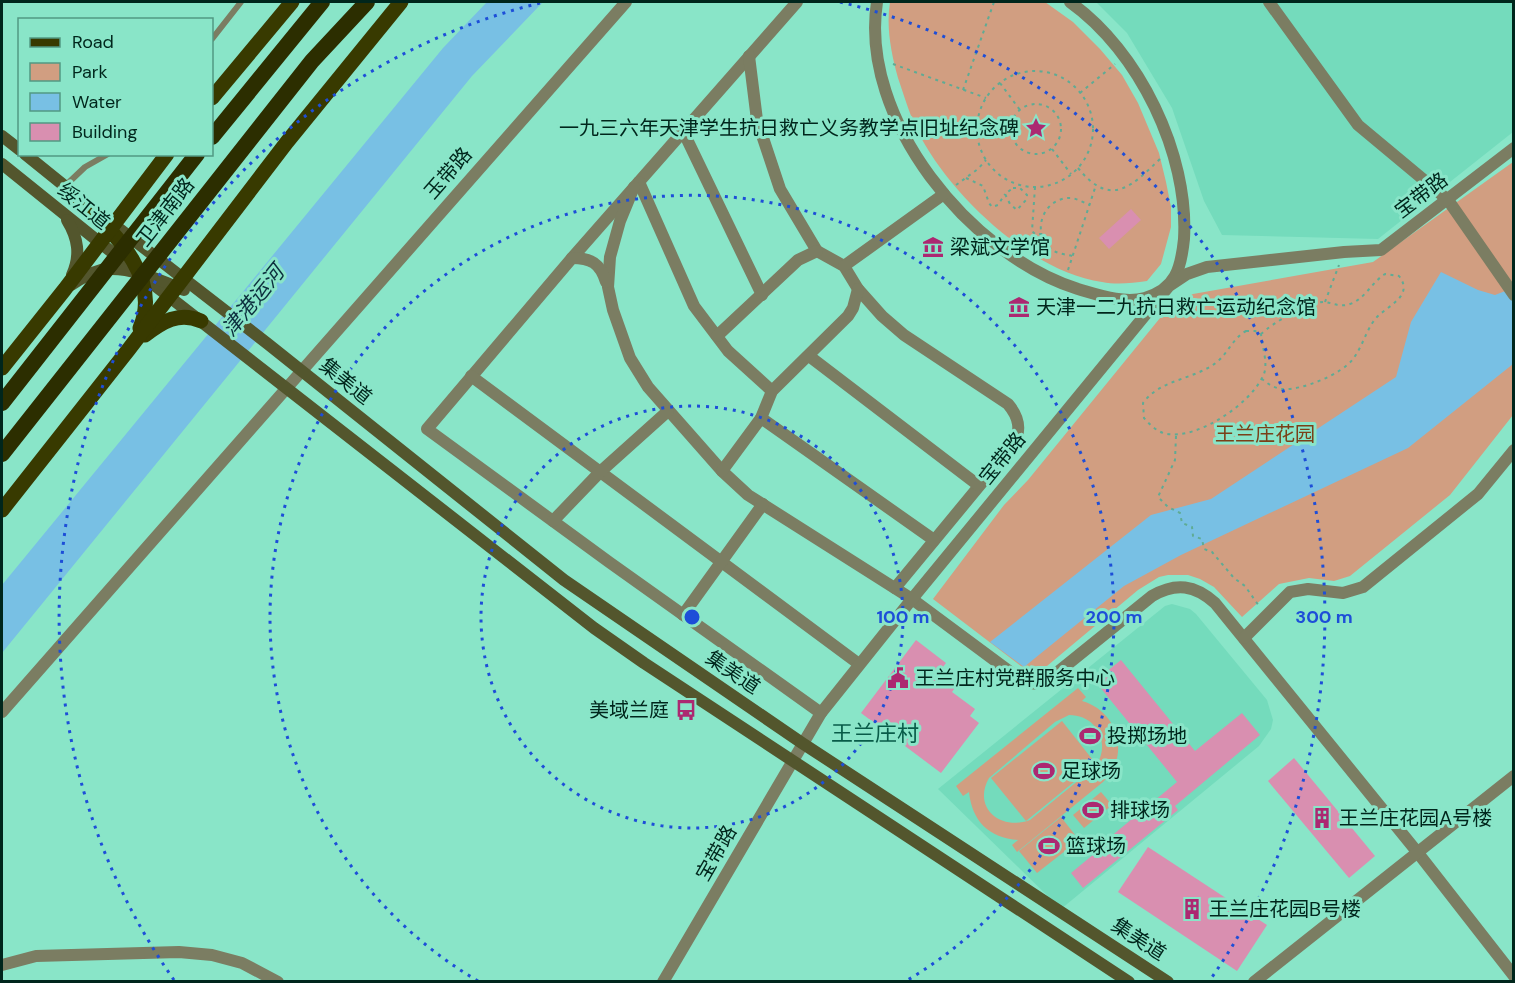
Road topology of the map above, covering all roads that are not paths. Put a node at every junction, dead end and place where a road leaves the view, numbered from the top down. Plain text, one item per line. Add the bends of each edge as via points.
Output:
1 (241, 2) edge
2 (292, 2) edge
3 (322, 2) edge
4 (367, 2) edge
5 (401, 2) edge
6 (626, 2) edge
7 (797, 2) edge
8 (877, 2) edge
9 (1070, 2) edge
10 (1269, 2) edge
11 (213, 38) edge
12 (748, 56) junction
13 (213, 97) edge
14 (683, 131) junction
15 (2, 136) edge
16 (213, 136) edge
17 (18, 148) edge
18 (1514, 148) edge
19 (28, 156) edge
20 (104, 156) edge
21 (165, 156) edge
22 (195, 156) edge
23 (2, 164) edge
24 (637, 184) junction
25 (70, 190) junction
26 (944, 194) junction
27 (1448, 200) junction
28 (61, 212) junction
29 (111, 227) junction
30 (99, 242) junction
31 (817, 252) junction
32 (572, 258) junction
33 (844, 266) junction
34 (140, 274) junction
35 (1169, 286) junction
36 (608, 287) junction
37 (176, 288) junction
38 (65, 289) junction
39 (1510, 289) edge
40 (858, 290) junction
41 (762, 295) junction
42 (201, 321) junction
43 (717, 336) junction
44 (129, 349) junction
45 (809, 356) junction
46 (254, 363) joint
47 (2, 368) edge
48 (300, 370) junction
49 (471, 376) junction
50 (286, 387) junction
51 (772, 391) junction
52 (2, 404) edge
53 (668, 411) junction
54 (761, 418) junction
55 (1514, 450) edge
56 (2, 454) edge
57 (722, 471) junction
58 (600, 472) junction
59 (978, 485) junction
60 (763, 504) junction
61 (2, 510) edge
62 (553, 521) junction
63 (934, 540) junction
64 (720, 562) junction
65 (895, 588) junction
66 (912, 599) junction
67 (683, 615) junction
68 (1244, 638) junction
69 (859, 664) junction
70 (2, 712) edge
71 (821, 713) junction
72 (802, 743) junction
73 (792, 761) junction
74 (1514, 776) edge
75 (1418, 853) junction
76 (2, 965) edge
77 (1514, 976) edge
78 (278, 981) edge
79 (663, 981) edge
80 (1129, 981) edge
81 (1168, 981) edge
82 (1254, 981) edge

1 - 11 lane
2 - 13 main road
3 - 16 highway
4 - 56 highway, 卫津南路, bridge via 274,108
5 - 37 main road via 287,141
6 - 48 street, 玉带路
7 - 12 street
8 - 26 street via 876,58 888,97 901,128
9 - 35 street via 1124,57 1158,112 1173,150 1183,196 1184,232 1178,270
10 - 27 street via 1358,125
12 - 14 street
12 - 31 street via 757,120 780,189
14 - 24 street
14 - 41 street
15 - 17 main road
18 - 27 street, 宝带路
19 - 25 main road, 绥江道
20 - 25 lane via 85,167
21 - 29 main road
22 - 52 highway, 卫津南路, bridge
23 - 28 main road, 绥江道
24 - 32 street
24 - 36 street via 609,257
24 - 43 street via 694,306
25 - 29 main road
26 - 33 street
26 - 35 street via 998,247 1030,269 1063,284 1134,300
27 - 35 street, 宝带路 via 1381,250 1207,267
27 - 39 street
28 - 30 main road, 绥江道
28 - 38 main road via 74,232 78,250
29 - 30 main road
29 - 34 main road
29 - 37 main road, 绥江道
30 - 34 main road, 绥江道
30 - 38 main road
31 - 33 street
31 - 41 street via 798,260
32 - 36 street via 597,264
32 - 49 street
33 - 40 street
34 - 37 main road, 绥江道
34 - 38 main road via 101,270
34 - 44 main road via 146,305
35 - 66 street, 宝带路
36 - 53 street via 630,358
37 - 42 main road, 绥江道
37 - 44 main road
37 - 48 main road, 集美道 via 216,303
38 - 47 main road
40 - 45 street via 848,316
40 - 59 street via 904,335 1014,411 1018,436
41 - 43 street
42 - 44 main road via 186,316 170,320
42 - 46 main road, 绥江道
43 - 51 street
44 - 61 main road
45 - 51 street
45 - 59 street
46 - 50 main road, 集美道
48 - 50 street, 玉带路
48 - 72 main road, 集美道 via 564,580
49 - 58 street
49 - 62 street via 427,429
50 - 70 street, 玉带路
50 - 73 main road, 集美道 via 594,628
51 - 54 street
53 - 57 street
53 - 58 street
54 - 57 street
54 - 63 street
55 - 68 street via 1478,494 1363,587 1343,593 1290,592
57 - 60 street
58 - 62 street
58 - 64 street
59 - 63 street
60 - 64 street
60 - 65 street
62 - 67 street
63 - 65 street
64 - 67 street
64 - 69 street
65 - 66 street
66 - 68 street via 1033,685 1048,680 1152,596 1172,587 1193,588 1205,594
66 - 69 street, 宝带路
67 - 71 street
68 - 75 street
69 - 71 street, 宝带路
71 - 72 street, 宝带路
72 - 73 street, 宝带路
72 - 81 main road, 集美道
73 - 79 street, 宝带路
73 - 80 main road, 集美道
74 - 75 street
75 - 77 street
75 - 82 street
76 - 78 street via 36,956 179,952 242,963

